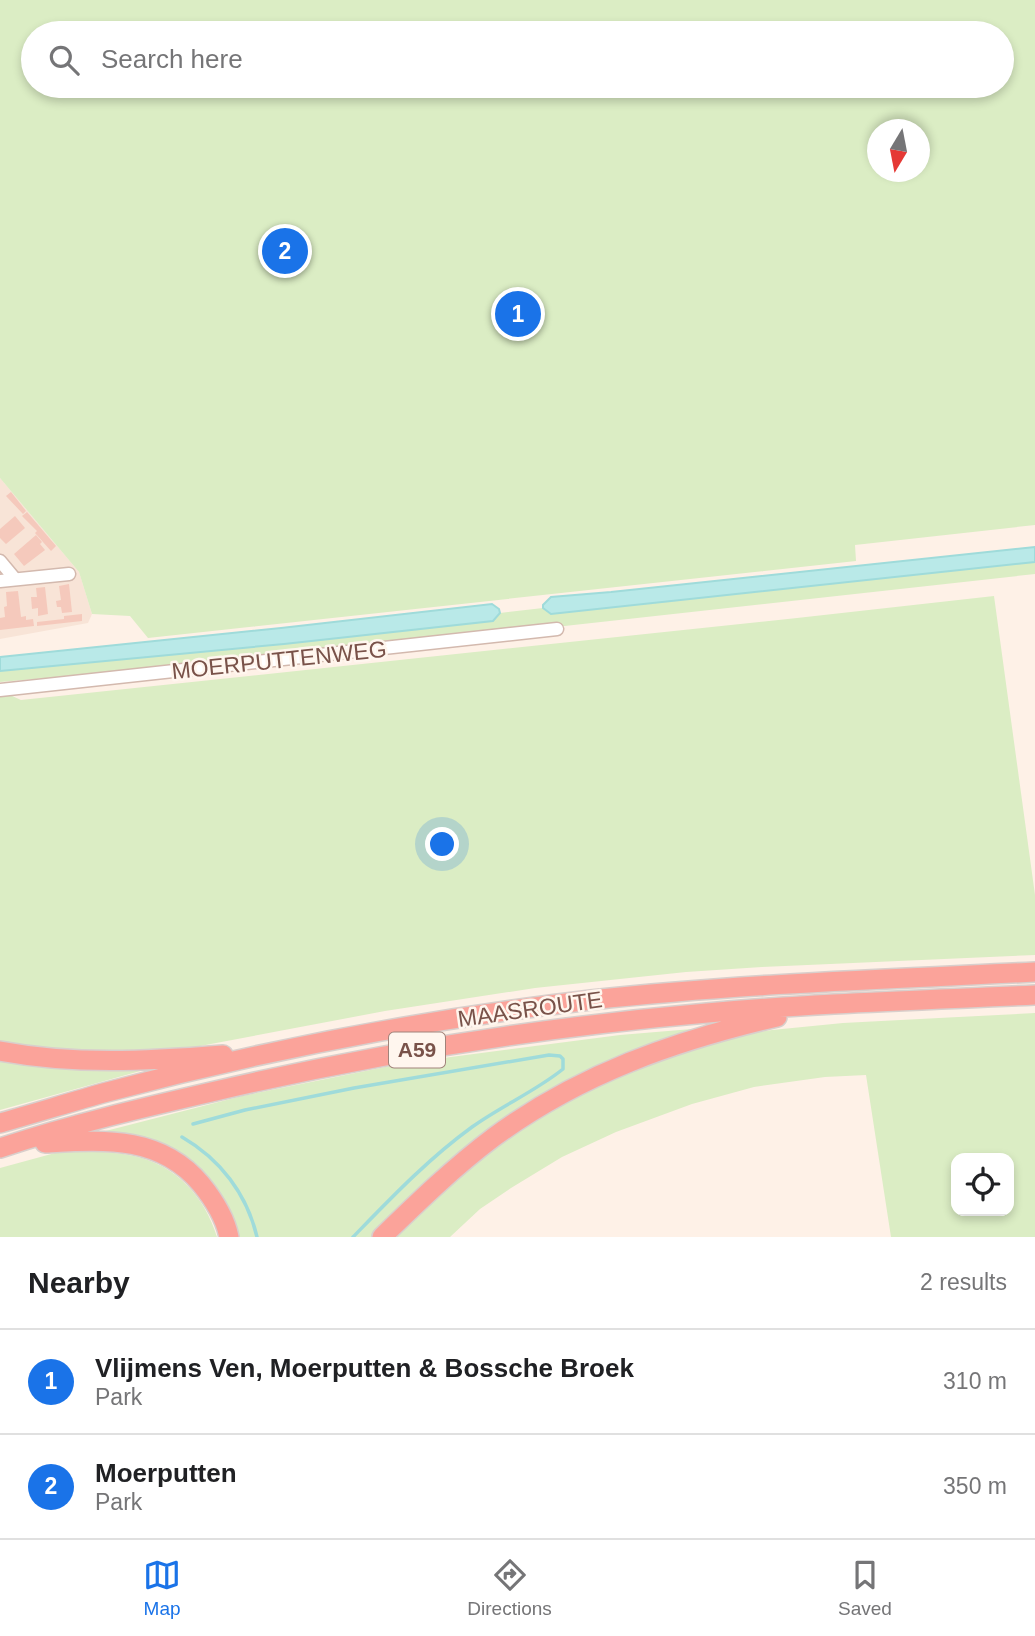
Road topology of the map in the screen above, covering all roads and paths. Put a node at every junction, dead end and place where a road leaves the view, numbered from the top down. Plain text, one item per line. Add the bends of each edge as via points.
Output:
1 (0, 561) edge
2 (69, 574) dead end
3 (15, 579) junction
4 (0, 581) edge
5 (557, 629) dead end
6 (0, 690) edge
7 (1035, 972) edge
8 (1035, 995) edge
9 (832, 1003) junction
10 (283, 1050) junction
11 (0, 1051) edge
12 (0, 1123) edge
13 (4, 1147) edge
14 (229, 1237) edge
15 (382, 1237) edge

1 - 3 street
2 - 3 street
3 - 4 street
5 - 6 street, MOERPUTTENWEG
7 - 10 highway, MAASROUTE / A59 via 740,986 590,1000
8 - 9 highway, MAASROUTE / A59
9 - 13 highway, MAASROUTE / A59 via 646,1018 441,1046 205,1093
9 - 15 highway, A59 via 652,1052 558,1096 495,1137
10 - 11 highway, A59 via 94,1061
10 - 12 highway, MAASROUTE / A59
13 - 14 highway, A59 via 92,1140 157,1151 180,1164 213,1198

